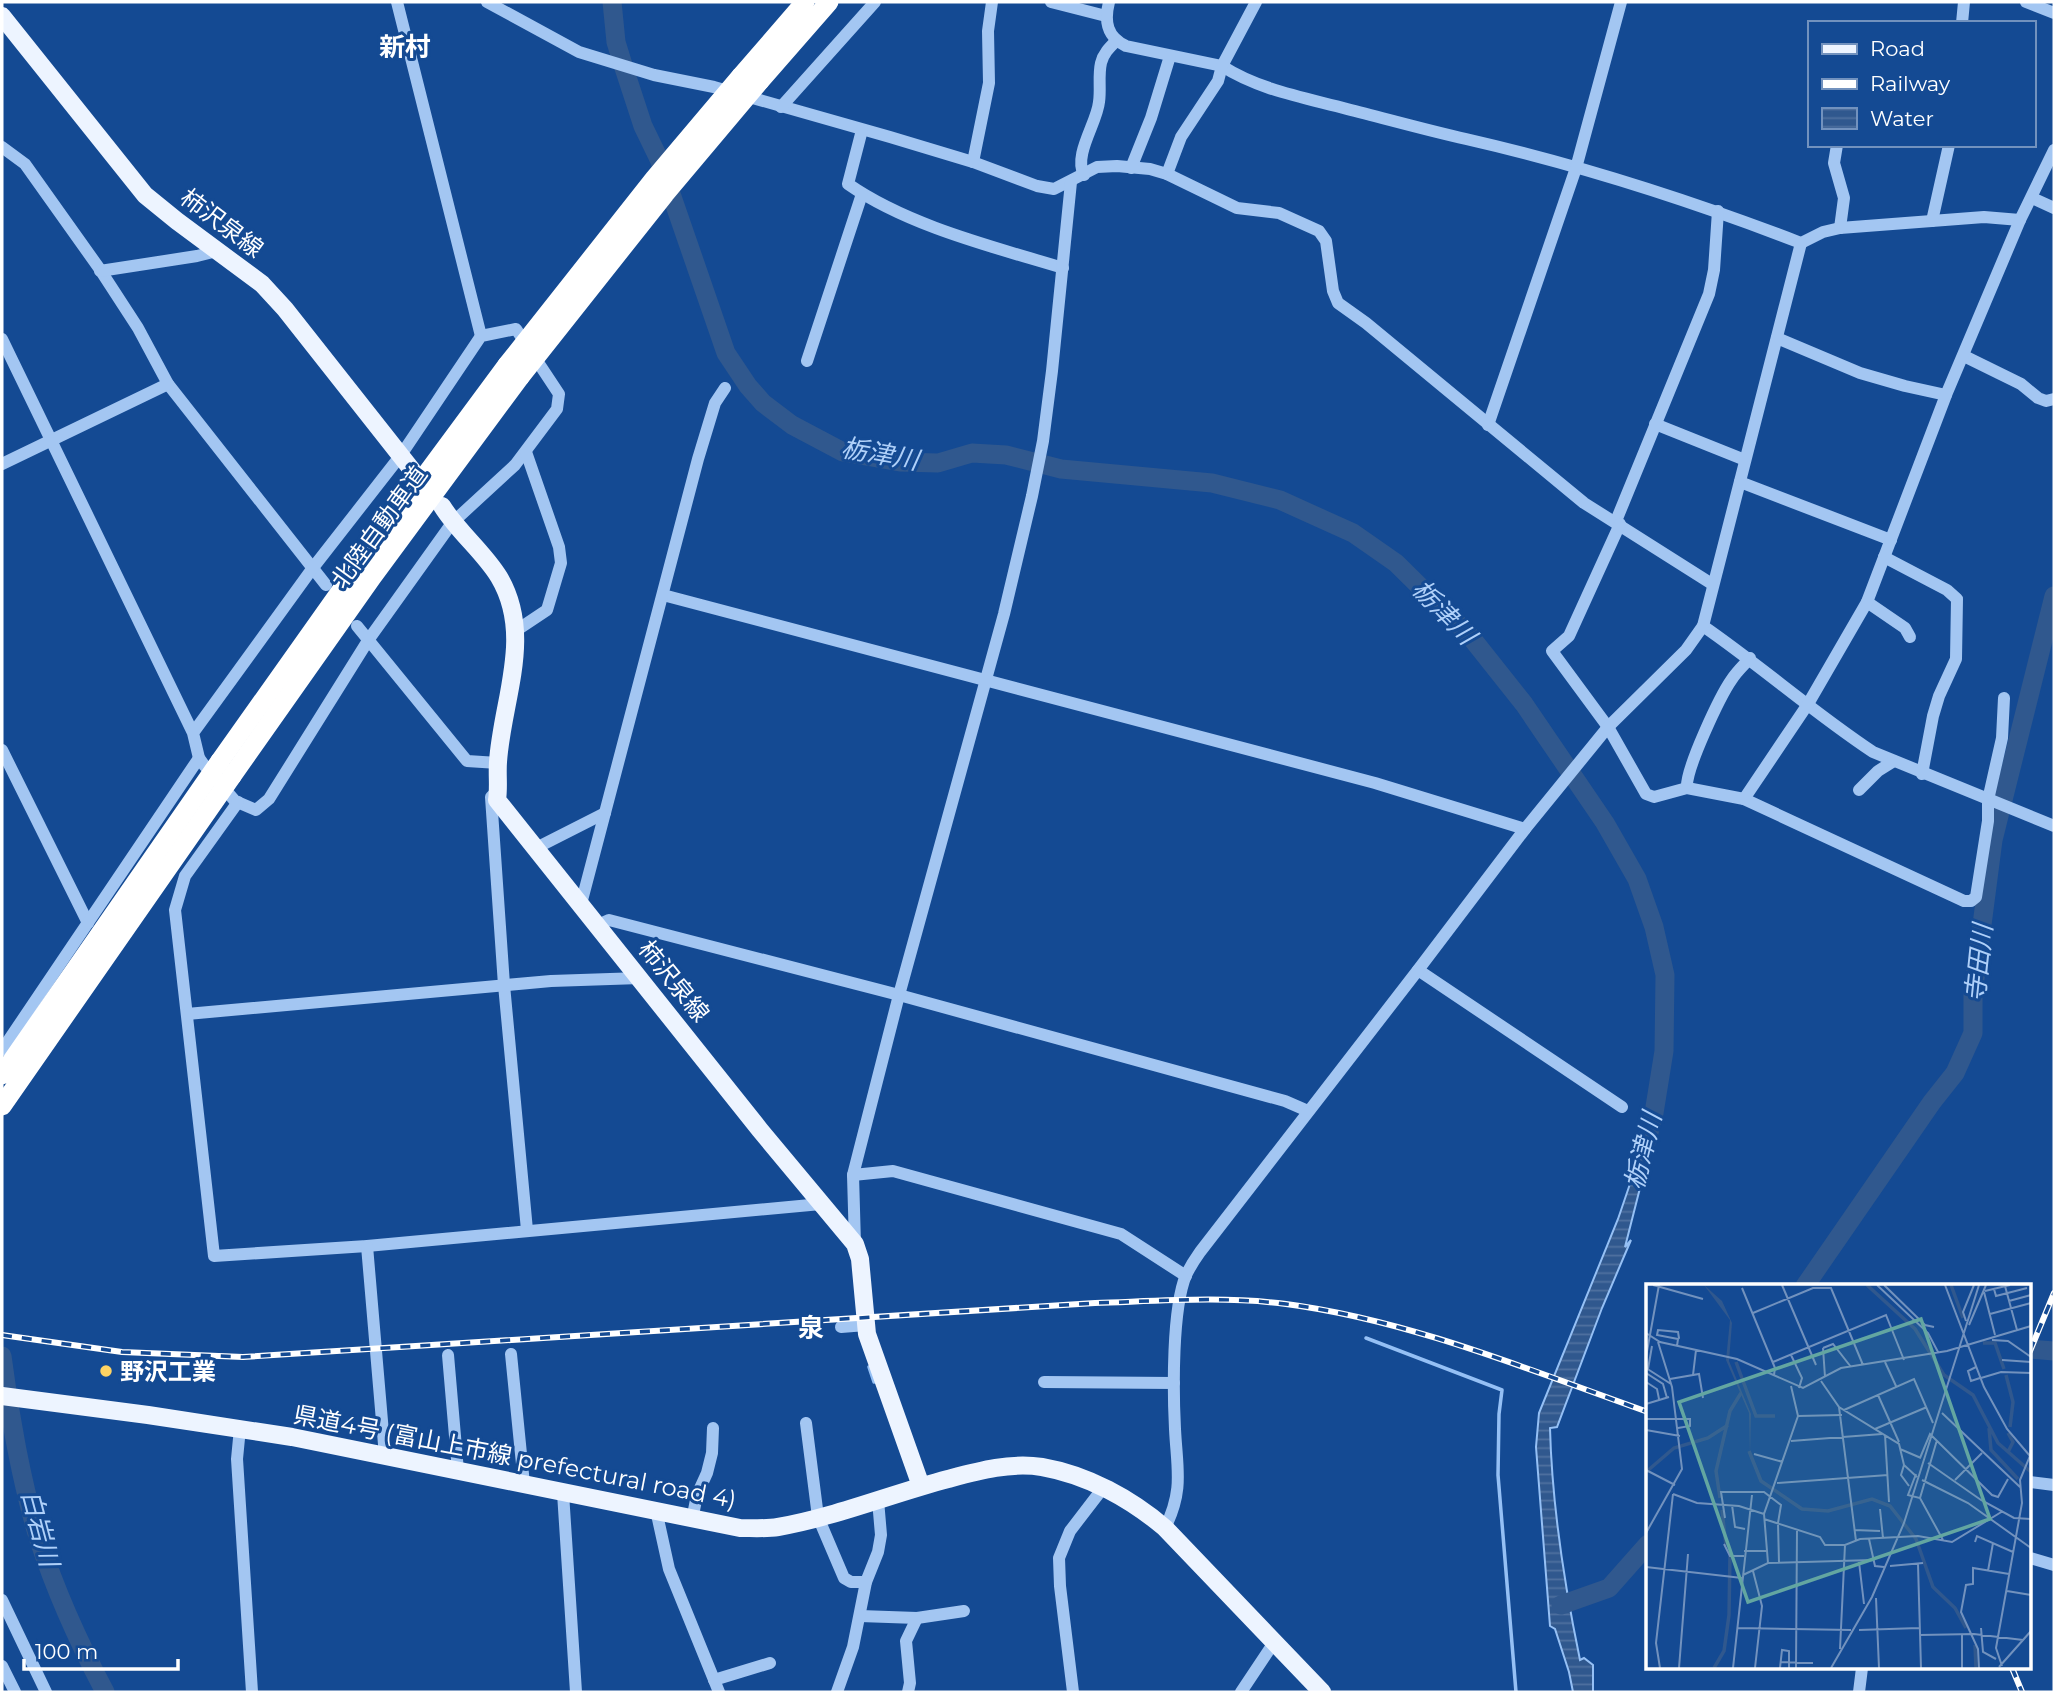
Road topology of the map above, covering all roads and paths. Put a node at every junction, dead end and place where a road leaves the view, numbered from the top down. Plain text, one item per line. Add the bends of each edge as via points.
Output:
1 (397, 2) edge
2 (487, 2) edge
3 (805, 2) edge
4 (829, 2) edge
5 (875, 2) edge
6 (992, 2) edge
7 (1051, 2) edge
8 (1109, 2) edge
9 (1256, 2) edge
10 (1621, 2) edge
11 (1964, 2) edge
12 (2026, 2) edge
13 (2054, 13) edge
14 (2, 16) edge
15 (1106, 16) junction
16 (1962, 21) edge
17 (1116, 41) junction
18 (1170, 56) junction
19 (1222, 66) junction
20 (750, 78) junction
21 (781, 107) junction
22 (862, 130) junction
23 (2, 147) edge
24 (1837, 147) edge
25 (1949, 147) edge
26 (2054, 150) edge
27 (973, 162) junction
28 (1131, 168) junction
29 (1576, 168) junction
30 (1167, 174) junction
31 (1084, 175) junction
32 (1071, 182) junction
33 (862, 194) junction
34 (2032, 198) junction
35 (2054, 208) edge
36 (1717, 211) junction
37 (2021, 220) junction
38 (1932, 221) junction
39 (1840, 228) junction
40 (1801, 243) junction
41 (217, 251) junction
42 (1063, 268) junction
43 (100, 271) junction
44 (481, 336) junction
45 (1777, 338) junction
46 (2, 339) edge
47 (1964, 356) junction
48 (807, 362) dead end
49 (168, 384) junction
50 (725, 388) dead end
51 (1946, 395) junction
52 (2054, 399) edge
53 (1655, 424) junction
54 (1488, 425) junction
55 (51, 441) junction
56 (526, 452) junction
57 (401, 455) junction
58 (1745, 460) junction
59 (2, 464) edge
60 (412, 470) dead end
61 (1740, 482) junction
62 (442, 506) dead end
63 (452, 523) junction
64 (1618, 523) junction
65 (1891, 540) junction
66 (1884, 557) junction
67 (312, 569) junction
68 (1712, 584) junction
69 (326, 585) dead end
70 (663, 595) junction
71 (1867, 602) junction
72 (357, 626) dead end
73 (1703, 626) junction
74 (517, 630) junction
75 (1910, 637) dead end
76 (369, 639) junction
77 (1750, 658) junction
78 (985, 680) junction
79 (2004, 698) dead end
80 (1808, 704) junction
81 (1608, 727) junction
82 (194, 733) junction
83 (2, 750) edge
84 (199, 758) junction
85 (1894, 761) junction
86 (498, 763) junction
87 (226, 768) junction
88 (1922, 774) junction
89 (1687, 788) junction
90 (499, 789) junction
91 (1859, 790) dead end
92 (1744, 799) junction
93 (1988, 800) junction
94 (238, 803) junction
95 (605, 813) junction
96 (2054, 826) edge
97 (1525, 829) junction
98 (536, 848) junction
99 (582, 904) junction
100 (88, 923) junction
101 (598, 925) junction
102 (1418, 970) junction
103 (640, 978) junction
104 (504, 985) junction
105 (899, 995) junction
106 (187, 1014) junction
107 (2, 1050) edge
108 (2, 1075) edge
109 (2, 1106) edge
110 (1622, 1107) dead end
111 (1308, 1111) junction
112 (853, 1175) junction
113 (821, 1204) junction
114 (527, 1230) junction
115 (855, 1244) junction
116 (367, 1245) junction
117 (1186, 1276) junction
118 (866, 1325) junction
119 (841, 1328) dead end
120 (511, 1354) dead end
121 (448, 1355) dead end
122 (1044, 1382) dead end
123 (1174, 1382) junction
124 (2, 1396) edge
125 (806, 1423) dead end
126 (240, 1428) junction
127 (713, 1428) dead end
128 (386, 1456) junction
129 (458, 1471) junction
130 (2032, 1482) edge
131 (524, 1484) junction
132 (2054, 1485) edge
133 (921, 1486) junction
134 (1103, 1488) junction
135 (563, 1493) junction
136 (878, 1500) junction
137 (659, 1513) junction
138 (818, 1517) junction
139 (692, 1520) junction
140 (1166, 1528) junction
141 (2032, 1559) edge
142 (2054, 1565) edge
143 (866, 1582) junction
144 (2, 1600) edge
145 (964, 1611) dead end
146 (860, 1616) junction
147 (917, 1619) junction
148 (1275, 1641) junction
149 (770, 1663) dead end
150 (2, 1666) edge
151 (1862, 1670) edge
152 (714, 1679) junction
153 (15, 1692) edge
154 (46, 1692) edge
155 (252, 1692) edge
156 (576, 1692) edge
157 (719, 1692) edge
158 (837, 1692) edge
159 (908, 1692) edge
160 (1073, 1692) edge
161 (1241, 1692) edge
162 (1322, 1692) edge
163 (1859, 1692) edge

1 - 44 street
2 - 21 street via 562,45 592,56
3 - 20 highway, 北陸自動車道
4 - 20 highway, 北陸自動車道
5 - 21 street
6 - 27 street via 989,83
7 - 15 street
8 - 15 street
9 - 19 street
10 - 29 street
11 - 16 street
12 - 13 street
14 - 41 main road, 柿沢泉線 via 138,186
15 - 17 street
17 - 18 street
17 - 31 street via 1101,62 1099,103 1081,157
18 - 19 street
18 - 28 street
19 - 29 street via 1289,94
19 - 30 street via 1218,81 1181,136
20 - 87 highway, 北陸自動車道, bridge via 656,204 513,371 359,565
21 - 22 street
22 - 27 street
22 - 33 street via 848,184
23 - 43 street via 25,164
24 - 39 street via 1834,163 1844,198
25 - 38 street
26 - 34 street
27 - 32 street via 1037,186 1054,189
28 - 30 street
28 - 31 street via 1097,167
29 - 36 street
29 - 54 street
30 - 54 street via 1237,208 1279,212 1319,231 1326,242 1338,303
31 - 32 street
32 - 42 street
33 - 42 street via 942,231
33 - 48 street
34 - 35 street
34 - 37 street
36 - 40 street
36 - 53 street via 1709,294
37 - 38 street
37 - 47 street
38 - 39 street
39 - 40 street
40 - 45 street
41 - 43 street
41 - 57 main road, 柿沢泉線 via 262,284 285,309
42 - 78 street via 1043,441
43 - 49 street
44 - 56 street via 516,329 559,394 557,409
44 - 57 street
45 - 51 street via 1860,373
45 - 58 street
46 - 55 street
47 - 51 street
47 - 52 street via 2021,384 2038,398
49 - 55 street
49 - 67 street
50 - 70 street via 708,426
51 - 65 street
53 - 58 street
53 - 64 street
54 - 64 street via 1584,503
55 - 59 street
55 - 82 street
56 - 63 street
56 - 74 street via 561,562 547,610
57 - 60 main road, 柿沢泉線
57 - 67 street
58 - 61 street
61 - 65 street
61 - 68 street
62 - 63 main road, 柿沢泉線
63 - 74 main road, 柿沢泉線 via 499,577
63 - 76 street
64 - 68 street
64 - 81 street via 1569,636 1552,651
65 - 66 street
66 - 71 street
66 - 88 street via 1957,599 1956,659 1933,716
67 - 69 street
67 - 82 street
68 - 73 street
70 - 78 street
70 - 95 street
71 - 75 street via 1905,628
71 - 80 street
72 - 76 street
73 - 77 street
73 - 81 street via 1686,650
74 - 86 main road, 柿沢泉線
76 - 86 street via 467,761
76 - 94 street via 269,799 257,810
77 - 80 street
77 - 89 street via 1723,695 1689,770
78 - 97 street via 1375,783
78 - 105 street
79 - 93 street via 2002,738
80 - 85 street via 1850,737
80 - 92 street
81 - 89 street via 1646,794 1654,797
81 - 97 street
82 - 84 street
83 - 100 street
84 - 94 street
84 - 100 street
85 - 88 street
85 - 91 street
86 - 90 main road, 柿沢泉線
87 - 108 highway, 北陸自動車道, bridge
87 - 109 highway, 北陸自動車道, bridge
88 - 93 street
89 - 92 street
90 - 98 main road, 柿沢泉線 via 497,800
90 - 104 street via 491,797
92 - 93 street via 1964,901 1976,897
93 - 96 street
94 - 106 street via 185,876 176,910
95 - 98 street
95 - 99 street
97 - 102 street
98 - 99 main road, 柿沢泉線
99 - 101 main road, 柿沢泉線
100 - 107 street
101 - 103 main road, 柿沢泉線
101 - 105 street via 610,920
102 - 110 street
102 - 111 street
103 - 104 street
103 - 113 main road, 柿沢泉線
104 - 106 street
104 - 114 street
105 - 111 street
105 - 112 street
106 - 116 street via 214,1256
111 - 117 street
112 - 115 street
112 - 117 street via 893,1171 1121,1234
113 - 114 street
113 - 115 main road, 柿沢泉線
114 - 116 street
115 - 118 main road, 柿沢泉線
116 - 128 street
117 - 123 street via 1179,1300
118 - 119 street
118 - 133 main road, 柿沢泉線
120 - 131 street
121 - 129 street
122 - 123 street
123 - 140 street via 1179,1480 1176,1507
124 - 126 main road, 県道4号 (富山上市線 prefectural road 4)
125 - 138 street
126 - 128 main road, 県道4号 (富山上市線 prefectural road 4)
126 - 155 street via 237,1459
127 - 139 street via 712,1453
128 - 129 main road, 県道4号 (富山上市線 prefectural road 4)
129 - 131 main road, 県道4号 (富山上市線 prefectural road 4)
130 - 132 street
131 - 135 main road, 県道4号 (富山上市線 prefectural road 4)
133 - 134 main road, 県道4号 (富山上市線 prefectural road 4) via 1001,1467 1041,1467
133 - 136 main road, 県道4号 (富山上市線 prefectural road 4)
134 - 140 main road, 県道4号 (富山上市線 prefectural road 4) via 1143,1509
134 - 160 street via 1070,1531 1059,1558
135 - 137 main road, 県道4号 (富山上市線 prefectural road 4)
135 - 156 street
136 - 138 main road, 県道4号 (富山上市線 prefectural road 4)
136 - 143 street via 881,1535
137 - 139 main road, 県道4号 (富山上市線 prefectural road 4)
137 - 152 street via 670,1569
138 - 139 main road, 県道4号 (富山上市線 prefectural road 4) via 776,1527 740,1528
138 - 143 street via 844,1578
140 - 148 main road, 県道4号 (富山上市線 prefectural road 4)
141 - 142 street
143 - 146 street
144 - 154 street
145 - 147 street
146 - 147 street
146 - 158 street
147 - 159 street via 906,1641
148 - 161 street
148 - 162 main road, 県道4号 (富山上市線 prefectural road 4)
149 - 152 street
150 - 153 street
151 - 163 street
152 - 157 street

